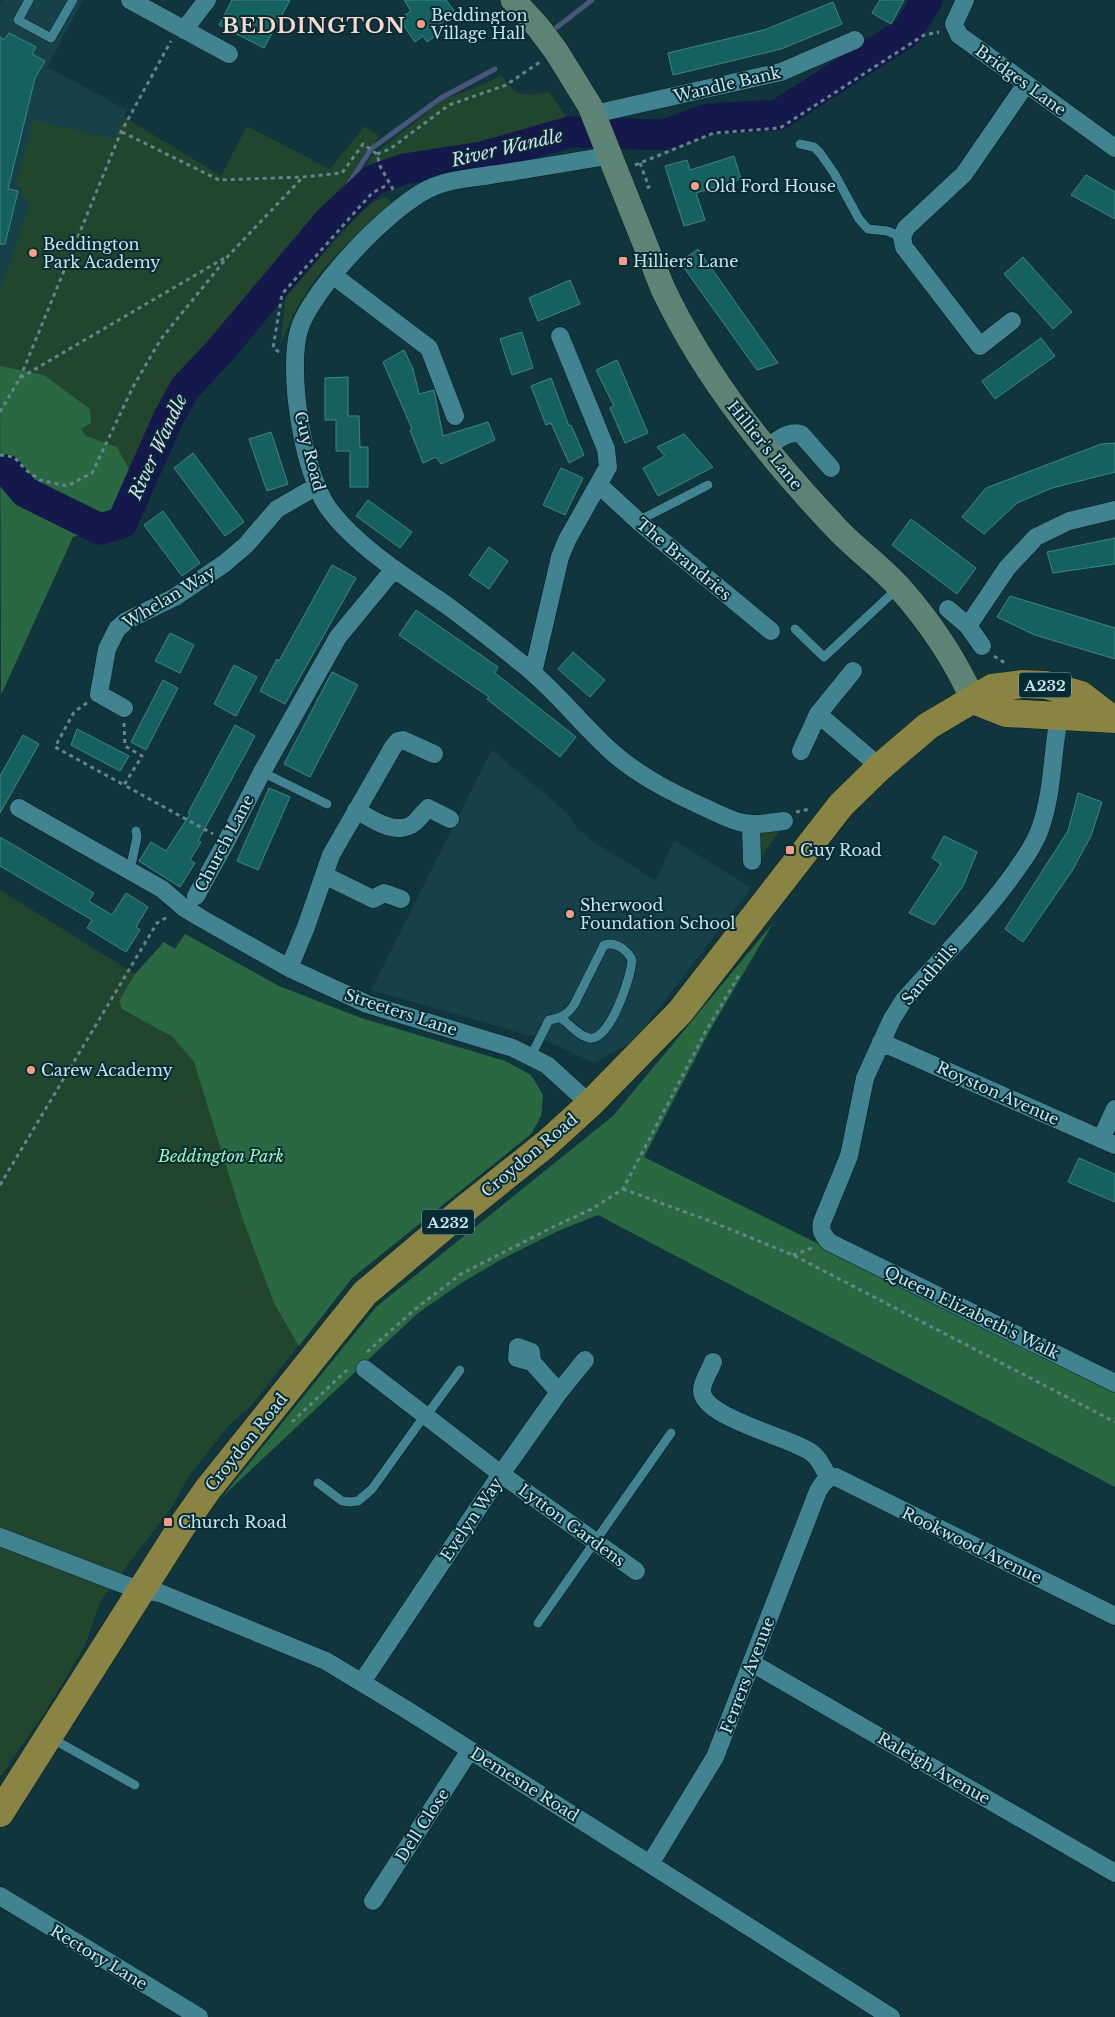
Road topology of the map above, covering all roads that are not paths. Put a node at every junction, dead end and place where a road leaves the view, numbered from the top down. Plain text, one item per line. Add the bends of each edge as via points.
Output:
1 (29, 0) edge
2 (73, 0) edge
3 (130, 0) edge
4 (207, 0) edge
5 (513, 0) edge
6 (965, 0) edge
7 (181, 28) junction
8 (855, 40) dead end
9 (228, 54) dead end
10 (1026, 84) junction
11 (594, 114) junction
12 (800, 144) dead end
13 (1115, 148) edge
14 (619, 161) junction
15 (902, 237) junction
16 (334, 276) junction
17 (1012, 321) dead end
18 (560, 336) dead end
19 (455, 416) dead end
20 (766, 449) junction
21 (831, 468) dead end
22 (598, 485) junction
23 (708, 485) dead end
24 (317, 486) junction
25 (1115, 510) edge
26 (638, 521) junction
27 (394, 569) junction
28 (899, 587) junction
29 (948, 609) dead end
30 (968, 626) junction
31 (795, 628) dead end
32 (771, 631) dead end
33 (982, 646) road end
34 (853, 671) dead end
35 (533, 673) junction
36 (973, 700) junction
37 (124, 708) road end
38 (818, 714) junction
39 (1059, 717) junction
40 (1113, 719) edge
41 (801, 750) dead end
42 (434, 754) dead end
43 (880, 767) junction
44 (262, 772) junction
45 (327, 804) dead end
46 (19, 808) dead end
47 (356, 810) junction
48 (450, 819) dead end
49 (784, 821) dead end
50 (750, 824) junction
51 (136, 832) dead end
52 (752, 862) dead end
53 (130, 870) junction
54 (324, 875) junction
55 (401, 899) dead end
56 (190, 901) junction
57 (288, 968) junction
58 (561, 1018) junction
59 (881, 1042) junction
60 (531, 1056) junction
61 (590, 1104) junction
62 (1115, 1110) edge
63 (1108, 1142) edge
64 (829, 1242) joint
65 (586, 1360) dead end
66 (532, 1362) dead end
67 (713, 1362) dead end
68 (359, 1364) road end
69 (460, 1370) dead end
70 (1115, 1383) edge
71 (559, 1392) junction
72 (425, 1416) junction
73 (671, 1432) dead end
74 (501, 1474) junction
75 (829, 1478) junction
76 (318, 1482) dead end
77 (0, 1537) edge
78 (595, 1542) junction
79 (636, 1571) dead end
80 (140, 1590) junction
81 (1115, 1616) edge
82 (538, 1623) dead end
83 (752, 1663) junction
84 (362, 1682) junction
85 (48, 1736) junction
86 (470, 1750) junction
87 (135, 1785) dead end
88 (0, 1813) edge
89 (650, 1864) junction
90 (1115, 1873) edge
91 (0, 1896) edge
92 (373, 1901) dead end
93 (199, 2017) edge
94 (892, 2017) edge

1 - 2 lane via 18,20 51,38
3 - 7 street
4 - 7 street
5 - 11 main road, Hillier's Lane via 556,51
6 - 10 street, Bridges Lane via 954,28 959,35
7 - 9 street
8 - 11 street, Wandle Bank via 781,72
10 - 13 street, Bridges Lane
10 - 15 street via 964,174 906,228
11 - 14 main road, Hillier's Lane
12 - 15 lane via 814,147 820,153 868,229 888,231
14 - 16 street, Guy Road via 586,160 437,185 386,220
14 - 20 main road, Hillier's Lane via 650,259 677,318 726,396
15 - 17 street via 904,247 980,346
16 - 19 street via 428,348
16 - 24 street, Guy Road via 307,312 299,328 294,354 301,426
18 - 22 street via 608,458 608,467
20 - 21 street via 796,432
20 - 28 main road, Hillier's Lane via 840,532
22 - 26 street, The Brandries
22 - 35 street via 560,557
23 - 26 lane
24 - 27 street, Guy Road via 322,499 339,521
24 - 37 street, Whelan Way via 276,509 246,545 225,562 174,597 126,621 117,629 107,649 99,694
25 - 30 street via 1069,522 1036,537 1007,568
26 - 32 street, The Brandries
27 - 35 street, Guy Road via 449,607
27 - 44 street, Church Lane via 338,637
28 - 31 lane via 824,657
28 - 36 main road, Hillier's Lane via 942,641
29 - 30 street
30 - 33 street
34 - 38 street
35 - 50 street, Guy Road via 630,766 694,803
36 - 39 highway, Croydon Road / A232 via 1006,712
36 - 40 highway, Croydon Road / A232 via 992,688 1022,684 1046,686 1081,695
36 - 43 highway, Croydon Road / A232 via 928,726
38 - 41 street
38 - 43 street
39 - 40 highway, Croydon Road / A232
39 - 59 street, Sandhills via 1046,813 1035,842 987,908 904,1000
42 - 47 street via 410,742 398,741
43 - 61 highway, Croydon Road / A232 via 841,805 680,1012
44 - 45 lane
44 - 56 street, Church Lane via 226,842
46 - 53 street, Streeters Lane
47 - 48 street via 389,827 398,828 414,823 428,808
47 - 54 street
49 - 50 street, Guy Road
50 - 52 street
51 - 53 lane
53 - 56 street, Streeters Lane
54 - 55 street via 372,899 384,893
54 - 57 street
56 - 57 street, Streeters Lane
57 - 60 street, Streeters Lane via 367,1004 503,1044
58 - 58 lane via 574,1006 604,945 614,944 625,950 632,960 630,975 610,1025 604,1032 590,1038
58 - 60 lane via 549,1020
59 - 63 street, Royston Avenue
59 - 64 street, Sandhills via 865,1078 849,1156 822,1222 823,1235
60 - 61 street, Streeters Lane
61 - 80 highway, Croydon Road / A232 via 365,1293 208,1489
62 - 63 street
64 - 70 street, Queen Elizabeth's Walk
65 - 71 street, Evelyn Way
66 - 71 street
67 - 75 street via 702,1390 715,1409 806,1449 818,1458
68 - 72 street, Lytton Gardens
69 - 72 lane
71 - 74 street, Evelyn Way
72 - 74 street, Lytton Gardens
72 - 76 lane via 372,1489 358,1501 342,1501
73 - 78 lane
74 - 78 street, Lytton Gardens
74 - 84 street, Evelyn Way
75 - 81 street, Rookwood Avenue via 836,1477
75 - 83 street, Ferrers Avenue via 818,1492
77 - 80 street
78 - 79 street, Lytton Gardens
78 - 82 lane
80 - 84 street, Demesne Road via 170,1596 326,1661
80 - 85 highway, Croydon Road / A232
83 - 89 street, Ferrers Avenue via 715,1757
83 - 90 street, Raleigh Avenue
84 - 86 street, Demesne Road
85 - 87 lane
85 - 88 highway, Croydon Road / A232
86 - 89 street, Demesne Road
86 - 92 street, Dell Close
89 - 94 street, Demesne Road
91 - 93 street, Rectory Lane

